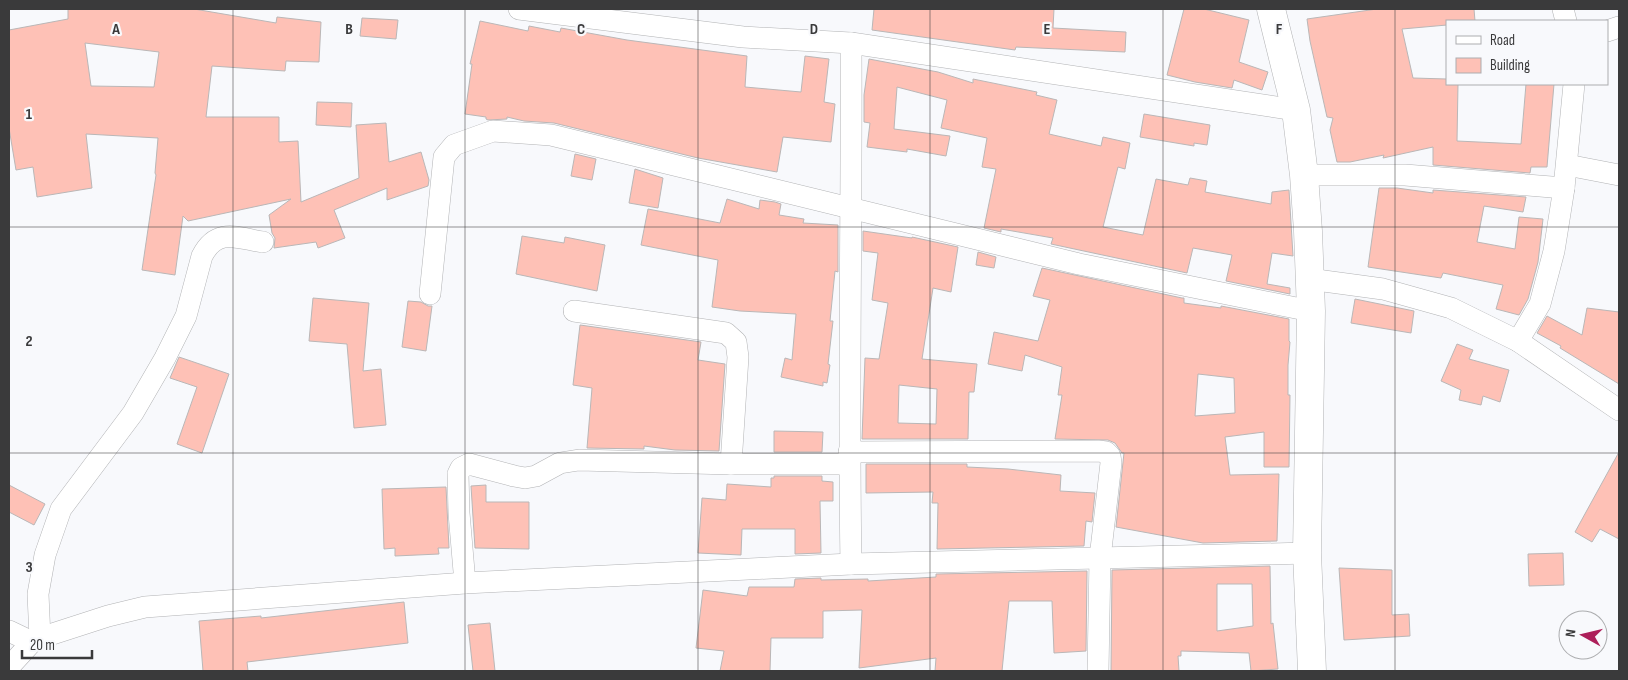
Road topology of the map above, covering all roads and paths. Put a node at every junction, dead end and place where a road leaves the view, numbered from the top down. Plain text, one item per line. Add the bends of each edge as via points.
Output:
1 (520, 9) edge
2 (1271, 9) edge
3 (851, 43) junction
4 (1574, 85) edge
5 (1296, 110) junction
6 (1567, 165) junction
7 (1304, 175) junction
8 (1619, 175) edge
9 (1564, 188) junction
10 (852, 209) junction
11 (263, 242) dead end
12 (1309, 279) junction
13 (430, 294) dead end
14 (574, 311) dead end
15 (1311, 311) junction
16 (1518, 341) junction
17 (1619, 410) edge
18 (849, 458) junction
19 (731, 464) junction
20 (1307, 553) junction
21 (1100, 558) junction
22 (851, 564) junction
23 (466, 584) junction
24 (9, 632) edge
25 (36, 640) junction
26 (9, 667) edge
27 (1098, 671) edge
28 (1312, 671) edge

1 - 3 street via 743,37
2 - 5 street
3 - 5 street
3 - 10 street
4 - 6 street
5 - 7 street
6 - 8 street
6 - 9 street
7 - 9 street via 1405,175
7 - 12 street
9 - 16 street via 1554,250 1540,304
10 - 13 street via 551,135 493,131 454,144 444,157
10 - 15 street via 1079,264
10 - 18 street
11 - 25 street via 228,236 216,238 207,247 186,316 165,358 133,413 61,509 45,555 38,594
12 - 15 street
12 - 16 street via 1383,289 1451,308
14 - 19 street via 726,332 736,342 738,357
15 - 20 street
16 - 17 street
18 - 19 street
18 - 21 street via 1106,452 1111,463
18 - 22 street
19 - 23 street via 579,460 560,463 525,478 466,465 458,474
20 - 21 street
20 - 28 street
21 - 22 street
21 - 27 street
22 - 23 street
23 - 25 street via 145,607
24 - 25 street
25 - 26 street

